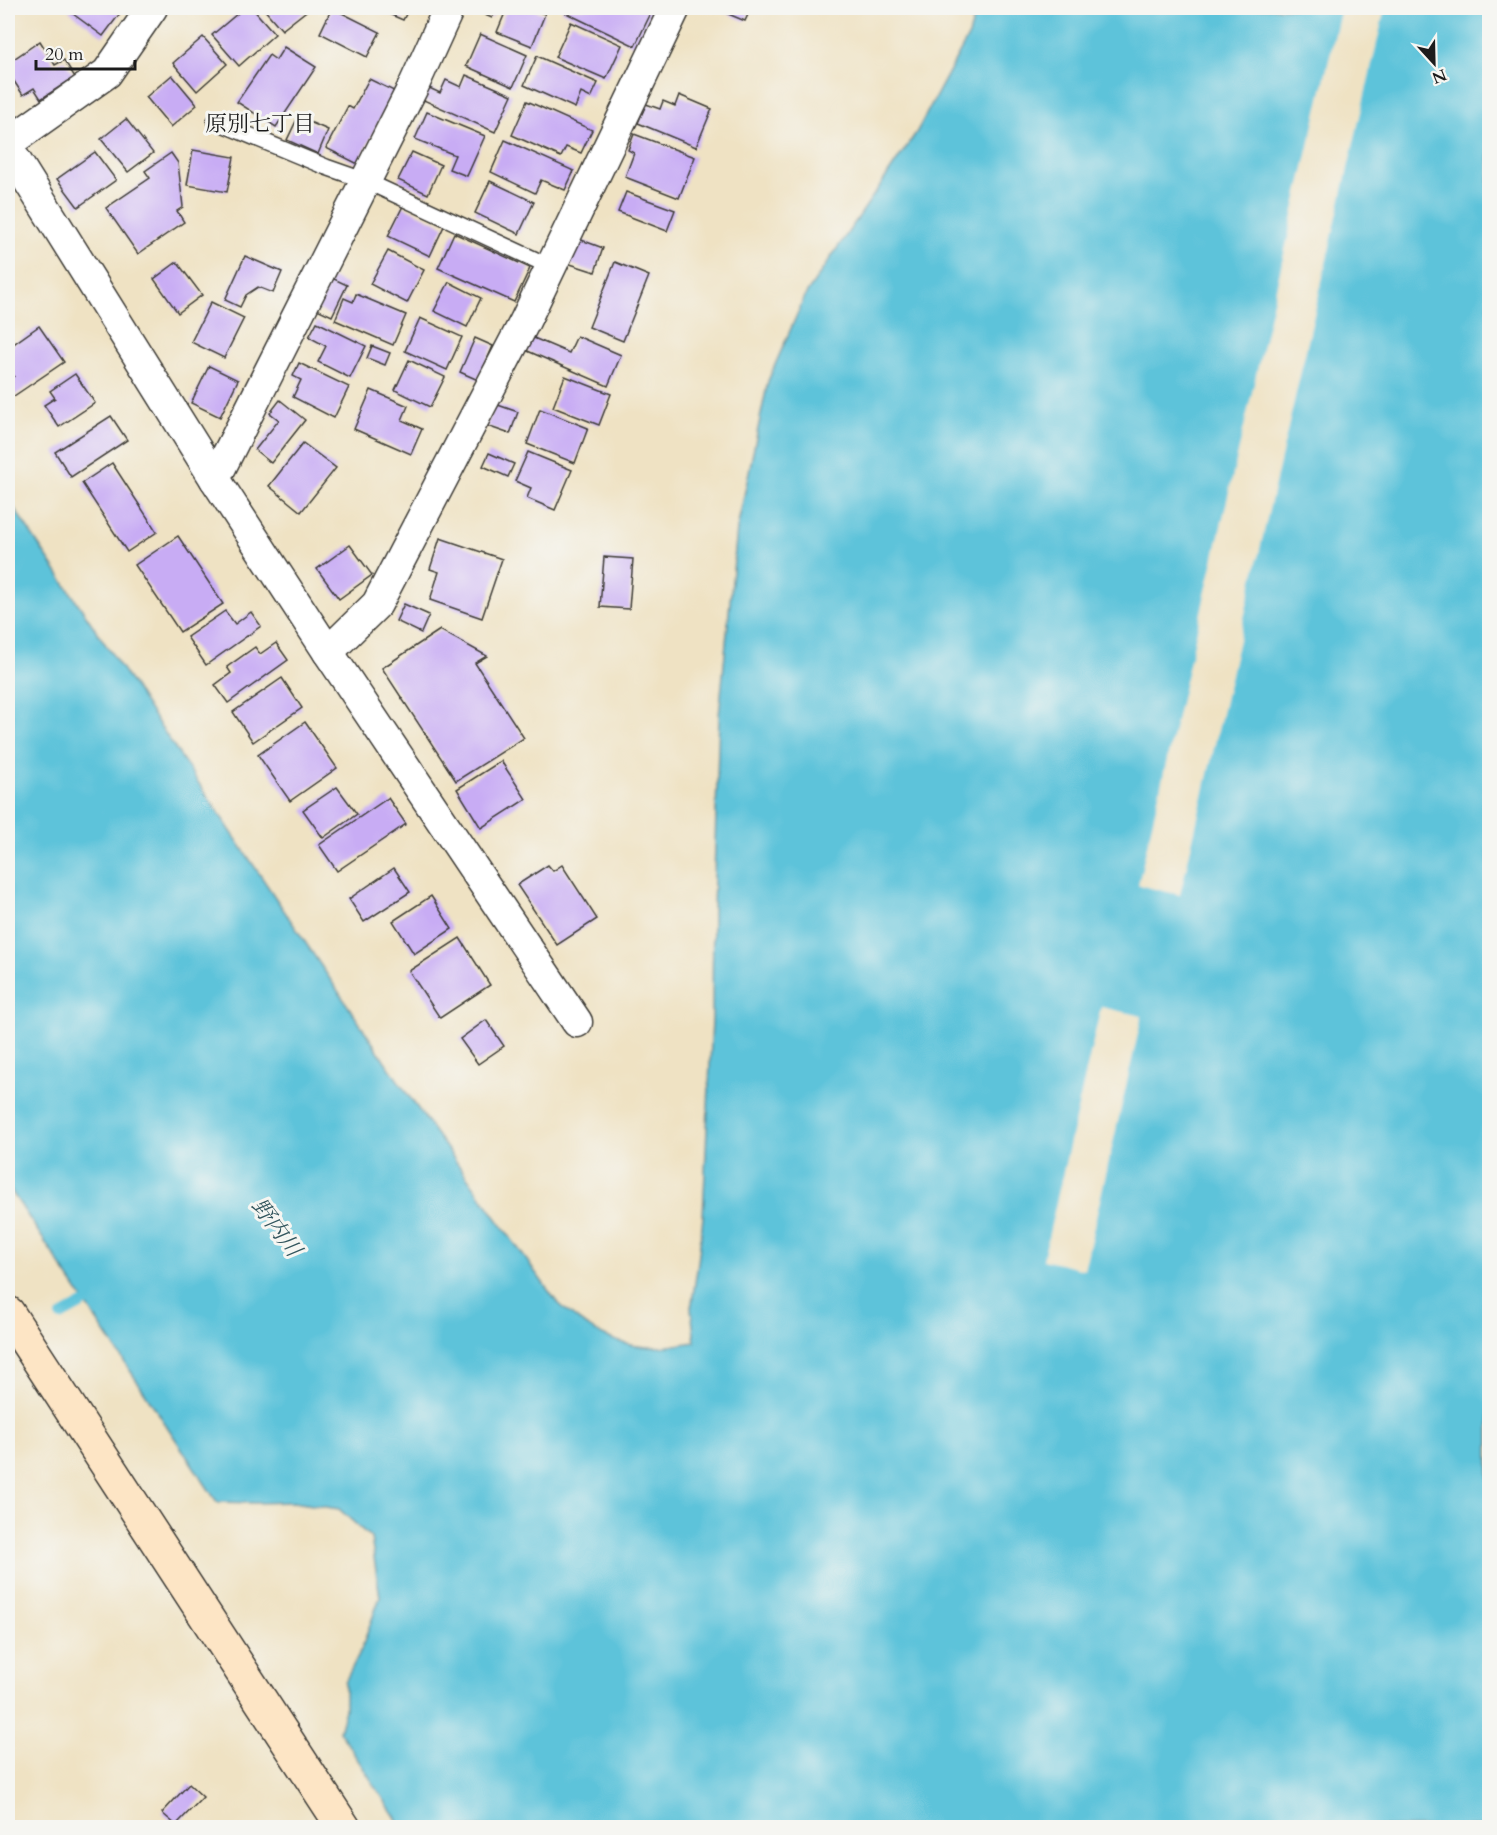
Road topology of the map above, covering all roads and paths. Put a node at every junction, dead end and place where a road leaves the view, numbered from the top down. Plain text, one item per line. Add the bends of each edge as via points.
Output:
1 (152, 8) edge
2 (449, 8) edge
3 (675, 8) edge
4 (215, 121) dead end
5 (8, 143) edge
6 (8, 148) edge
7 (366, 181) junction
8 (551, 267) junction
9 (215, 479) junction
10 (328, 652) junction
11 (577, 1022) dead end
12 (8, 1313) edge
13 (344, 1827) edge

1 - 5 street via 107,73
2 - 7 street
3 - 8 street
4 - 7 lane
6 - 9 street
7 - 8 lane
7 - 9 street
8 - 10 street via 377,604
9 - 10 street
10 - 11 street
12 - 13 street

